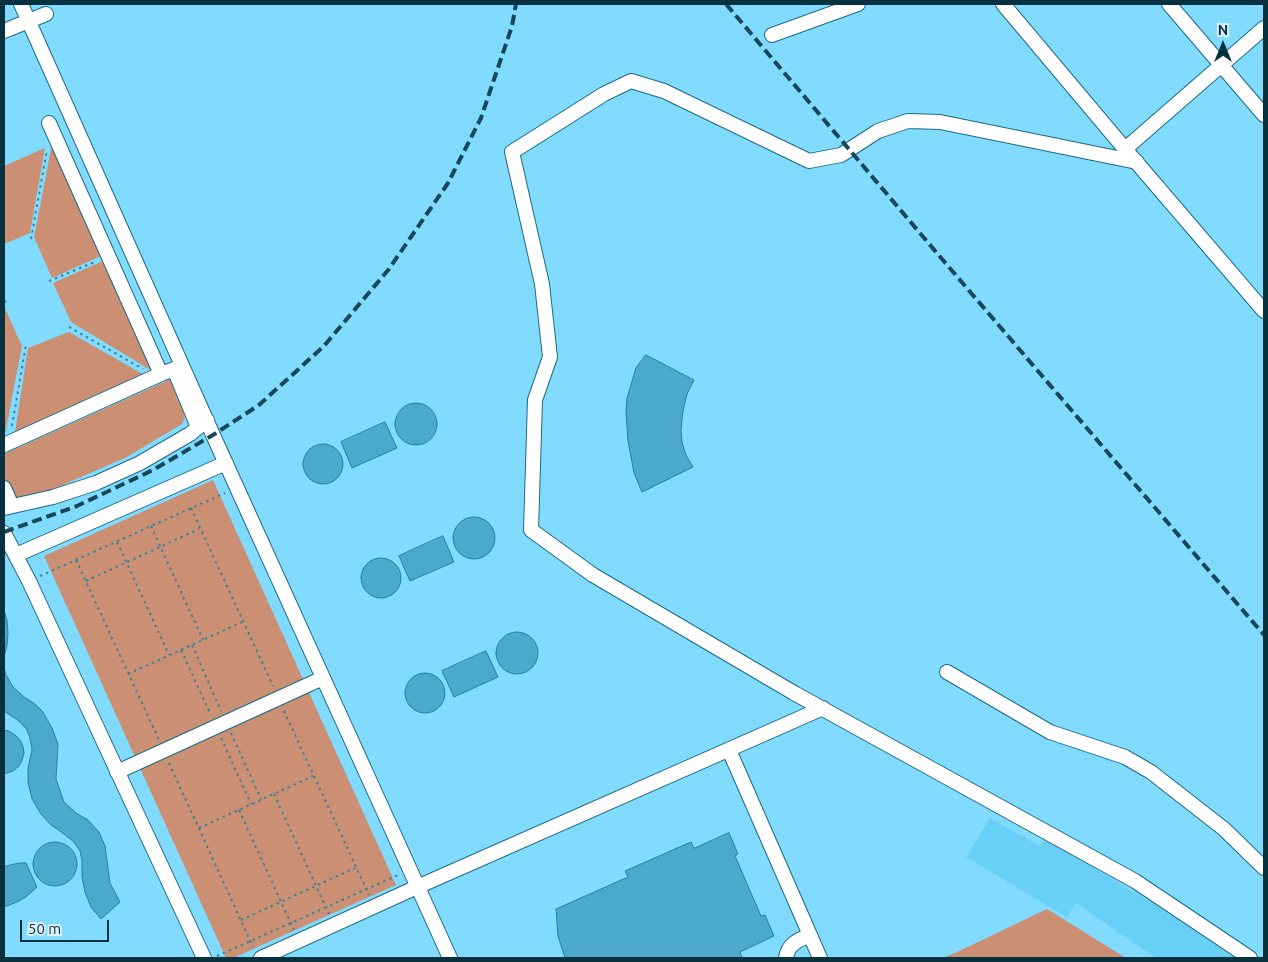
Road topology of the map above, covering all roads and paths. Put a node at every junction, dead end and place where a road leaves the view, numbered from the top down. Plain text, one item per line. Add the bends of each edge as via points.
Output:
1 (21, 4) edge
2 (858, 4) edge
3 (1003, 4) edge
4 (1170, 4) edge
5 (46, 14) dead end
6 (29, 21) junction
7 (1264, 28) edge
8 (4, 31) edge
9 (772, 35) dead end
10 (1222, 65) junction
11 (1264, 115) edge
12 (50, 126) joint
13 (1125, 149) junction
14 (1137, 162) junction
15 (31, 239) dead end
16 (108, 256) junction
17 (49, 281) dead end
18 (7, 301) dead end
19 (4, 302) edge
20 (1264, 311) edge
21 (68, 327) dead end
22 (26, 345) dead end
23 (159, 376) junction
24 (202, 424) junction
25 (7, 443) edge
26 (226, 463) junction
27 (237, 487) junction
28 (4, 488) edge
29 (8, 507) edge
30 (151, 526) junction
31 (200, 529) dead end
32 (4, 532) edge
33 (116, 541) junction
34 (161, 547) junction
35 (16, 555) junction
36 (126, 563) junction
37 (29, 581) junction
38 (86, 582) dead end
39 (243, 622) dead end
40 (203, 640) junction
41 (169, 656) junction
42 (947, 672) dead end
43 (128, 674) dead end
44 (323, 678) junction
45 (823, 708) junction
46 (729, 750) junction
47 (117, 772) junction
48 (314, 776) dead end
49 (274, 794) junction
50 (239, 810) junction
51 (199, 828) dead end
52 (356, 868) dead end
53 (1264, 868) edge
54 (410, 870) junction
55 (316, 886) junction
56 (417, 887) junction
57 (281, 902) junction
58 (326, 907) junction
59 (241, 920) dead end
60 (291, 923) junction
61 (334, 925) junction
62 (810, 935) junction
63 (299, 941) junction
64 (204, 958) edge
65 (213, 958) edge
66 (261, 958) edge
67 (450, 958) edge
68 (786, 958) edge
69 (820, 958) edge
70 (1250, 958) edge

1 - 6 street
2 - 9 street
3 - 13 street
4 - 10 street
5 - 6 street
6 - 8 street
6 - 24 street
7 - 10 street
10 - 11 street
10 - 13 street
12 - 15 path
12 - 16 street
13 - 14 street
14 - 20 street
14 - 45 street via 940,122 908,121 878,131 841,155 809,161 664,91 631,81 604,94 512,152 542,284 550,357 535,400 531,530 593,575
16 - 17 path
16 - 23 street
18 - 19 path
21 - 23 path
22 - 25 path
23 - 24 street via 174,369
23 - 25 street
24 - 26 street
24 - 29 street via 140,463 96,483 54,498
26 - 27 street
26 - 35 street
27 - 30 path
27 - 44 street
28 - 29 street
30 - 33 path
30 - 34 path
31 - 34 path
32 - 35 street
33 - 36 path
33 - 37 path
34 - 36 path
34 - 40 path
35 - 37 street
36 - 38 path
36 - 41 path
37 - 47 street
39 - 40 path
40 - 41 path
41 - 43 path
42 - 53 street via 1050,732 1125,758 1151,772 1224,830
44 - 47 street
44 - 54 street
45 - 46 street
45 - 70 street via 1135,881
46 - 56 street
46 - 62 street
47 - 64 street
48 - 49 path
49 - 50 path
49 - 55 path
50 - 51 path
50 - 57 path
52 - 55 path
54 - 56 street
54 - 58 path
55 - 57 path
55 - 58 path
56 - 61 street
56 - 67 street
57 - 59 path
57 - 60 path
58 - 60 path
58 - 61 path
60 - 63 path
60 - 65 path
61 - 63 street
62 - 68 street via 791,944
62 - 69 street
63 - 66 street

